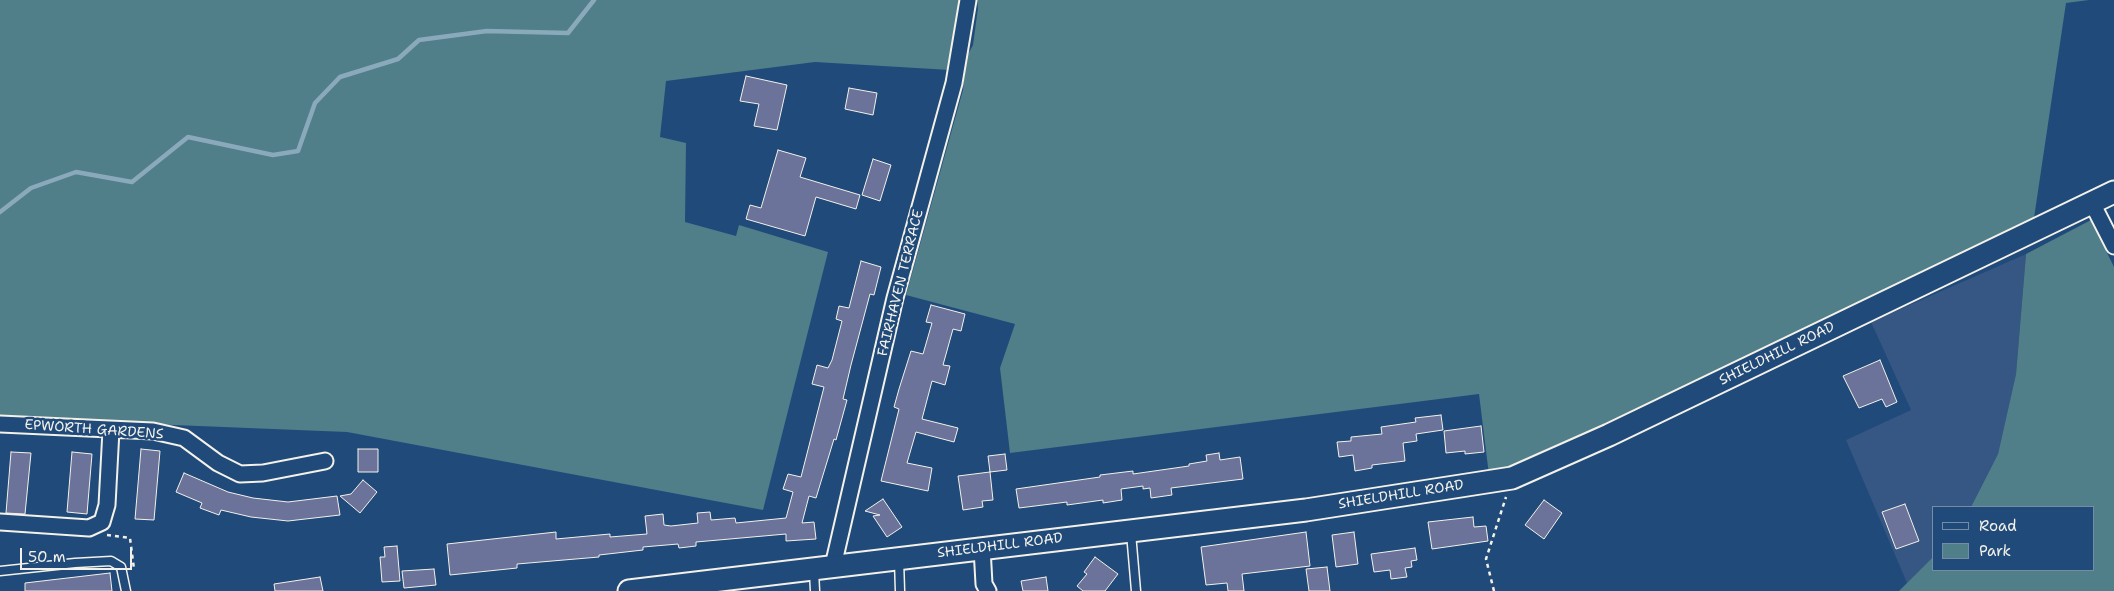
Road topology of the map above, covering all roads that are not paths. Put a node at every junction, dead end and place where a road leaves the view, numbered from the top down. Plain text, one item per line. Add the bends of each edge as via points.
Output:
1 (968, 0) edge
2 (2114, 192) edge
3 (2092, 203) junction
4 (2114, 246) edge
5 (0, 424) edge
6 (111, 430) junction
7 (325, 461) dead end
8 (0, 522) edge
9 (1130, 531) junction
10 (982, 548) junction
11 (899, 558) junction
12 (823, 567) junction
13 (0, 571) edge
14 (718, 585) edge
15 (126, 591) edge
16 (637, 591) edge
17 (815, 591) edge
18 (900, 591) edge
19 (988, 591) edge
20 (1136, 591) edge

1 - 12 street, FAIRHAVEN TERRACE via 954,83
2 - 3 main road, SHIELDHILL ROAD
3 - 4 street
3 - 9 main road, SHIELDHILL ROAD via 1609,435 1512,478 1306,510
5 - 6 street, EPWORTH GARDENS
6 - 7 street, EPWORTH GARDENS via 152,431 184,438 218,463 240,474
6 - 8 street via 108,505 102,522 89,528
9 - 10 main road, SHIELDHILL ROAD
9 - 20 lane
10 - 11 main road, SHIELDHILL ROAD
10 - 19 street via 984,584
11 - 12 main road, SHIELDHILL ROAD
11 - 18 lane
12 - 14 main road, SHIELDHILL ROAD
12 - 17 lane
13 - 15 lane via 111,561 121,566
14 - 16 main road, SHIELDHILL ROAD

